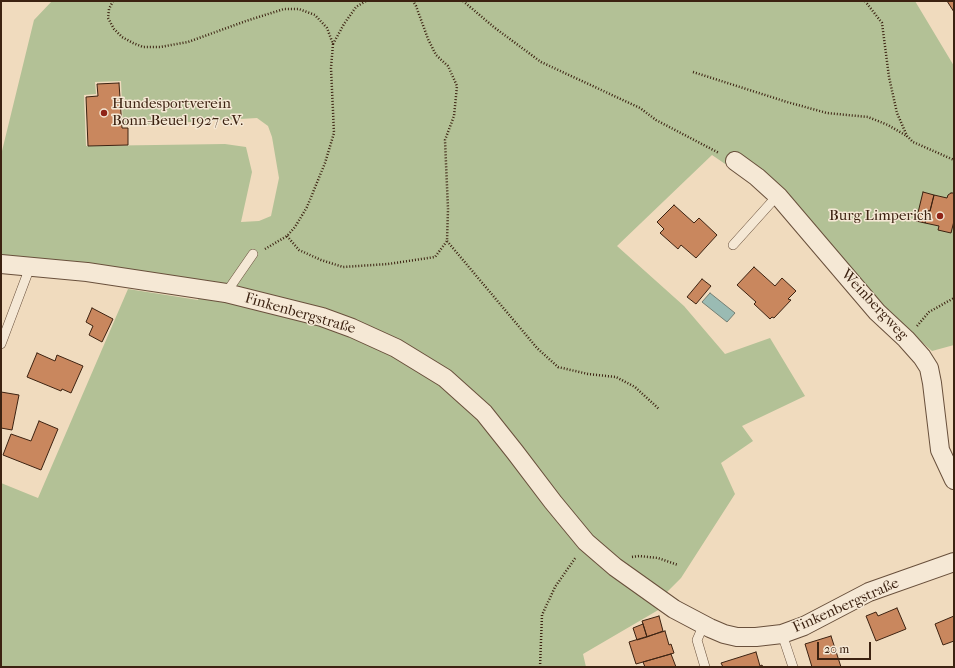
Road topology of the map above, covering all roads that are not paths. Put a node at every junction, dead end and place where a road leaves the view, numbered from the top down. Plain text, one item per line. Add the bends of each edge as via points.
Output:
1 (735, 161) road end
2 (777, 196) junction
3 (733, 245) dead end
4 (253, 254) road end
5 (1, 264) edge
6 (30, 267) junction
7 (226, 293) junction
8 (1, 344) edge
9 (954, 480) edge
10 (954, 562) edge
11 (704, 624) junction
12 (782, 634) junction
13 (705, 667) edge
14 (793, 667) edge

1 - 2 street, Weinbergweg
2 - 3 lane
2 - 9 street, Weinbergweg via 877,312 922,357 929,368 940,450
4 - 7 lane
5 - 6 street, Finkenbergstraße
6 - 7 street, Finkenbergstraße via 87,272
6 - 8 lane
7 - 11 street, Finkenbergstraße via 322,317 352,328 396,348 445,378 484,413 586,542 615,567 668,605
10 - 12 street, Finkenbergstraße via 869,592 804,626
11 - 12 street, Finkenbergstraße via 737,637 756,638
11 - 13 lane via 697,640
12 - 14 lane, Finkenbergstraße

